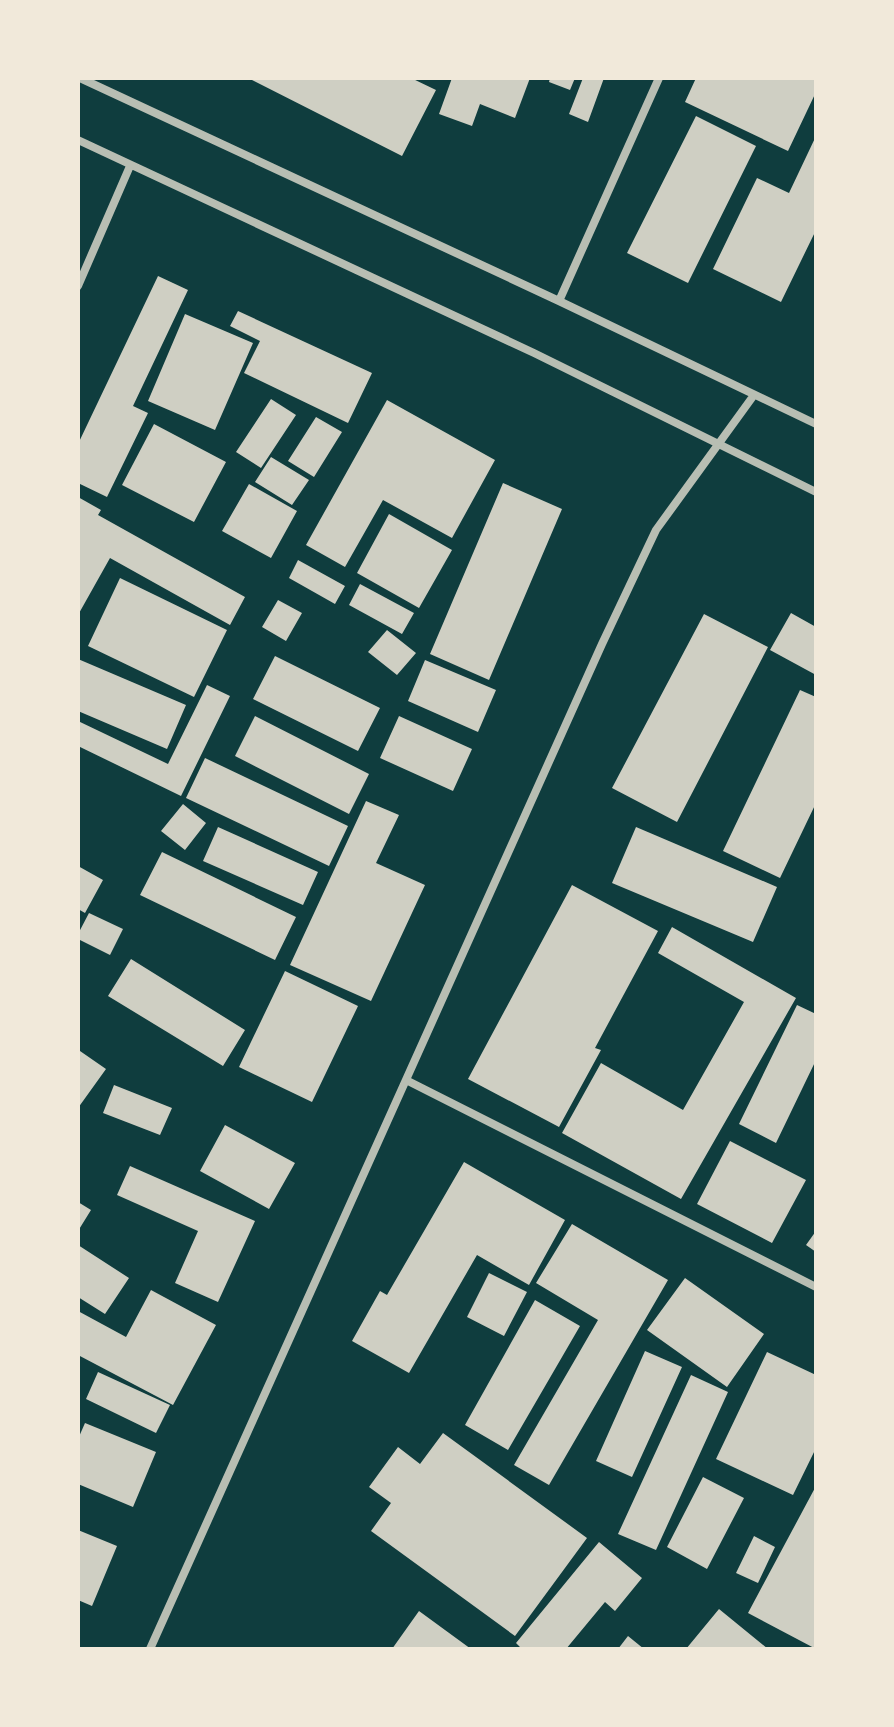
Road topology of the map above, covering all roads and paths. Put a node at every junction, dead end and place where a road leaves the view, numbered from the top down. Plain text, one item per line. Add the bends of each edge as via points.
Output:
1 (80, 78) edge
2 (659, 78) edge
3 (78, 140) edge
4 (130, 166) junction
5 (78, 286) edge
6 (559, 301) junction
7 (754, 395) junction
8 (816, 424) edge
9 (717, 444) junction
10 (816, 492) edge
11 (406, 1080) junction
12 (816, 1287) edge
13 (150, 1649) edge

1 - 6 street
2 - 6 street
3 - 4 street
4 - 5 street
4 - 9 street
6 - 7 street
7 - 8 street
7 - 9 street
9 - 10 street
9 - 11 street via 656,530
11 - 12 street
11 - 13 street

